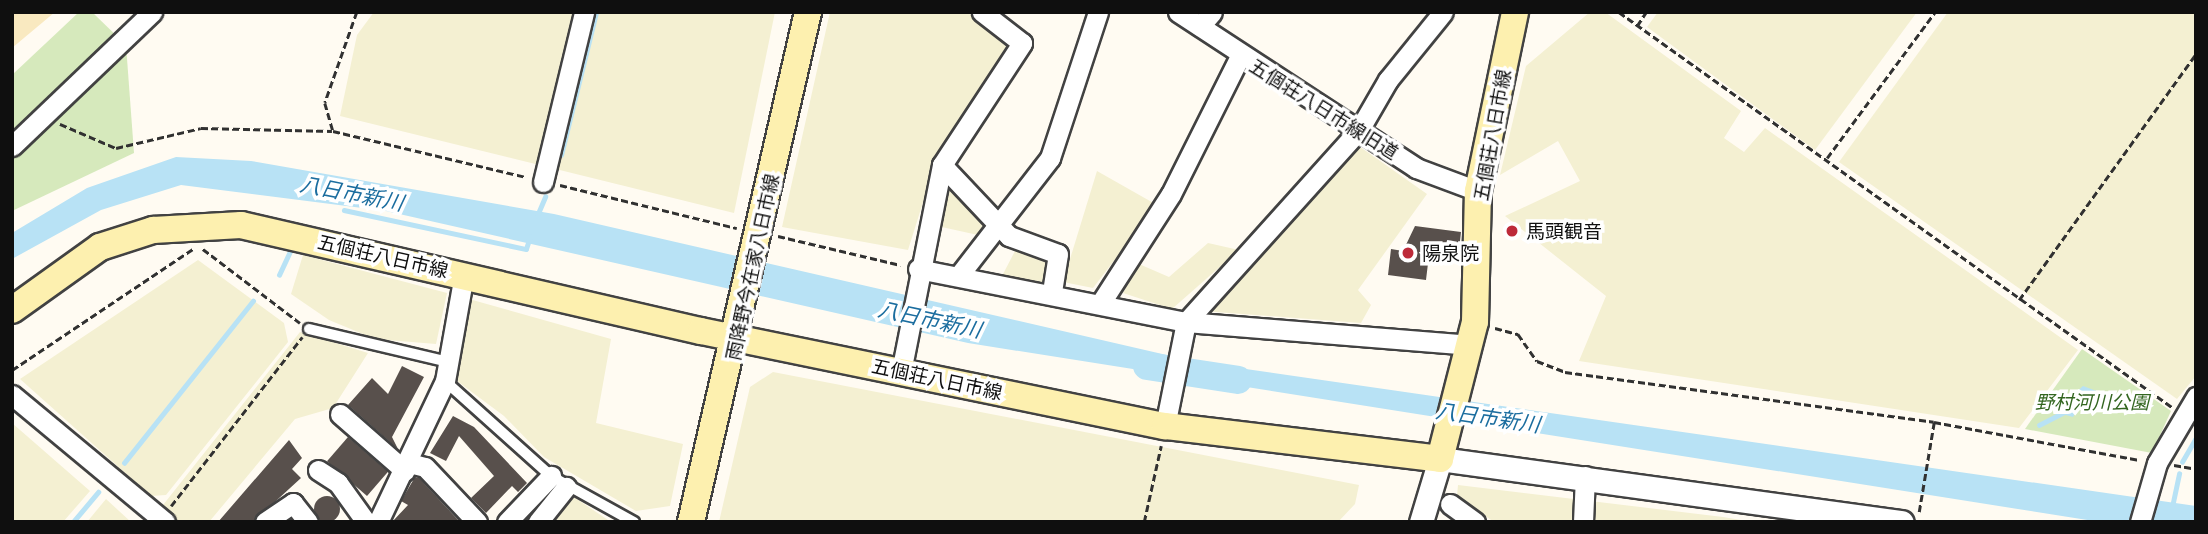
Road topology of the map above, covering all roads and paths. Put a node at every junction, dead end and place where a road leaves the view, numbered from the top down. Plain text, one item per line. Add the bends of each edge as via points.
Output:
1 (152, 12) edge
2 (357, 12) edge
3 (584, 12) edge
4 (808, 12) edge
5 (982, 12) edge
6 (1098, 12) edge
7 (1178, 12) edge
8 (1516, 12) edge
9 (1619, 12) edge
10 (1646, 12) edge
11 (1934, 12) edge
12 (1436, 15) edge
13 (1206, 19) edge
14 (1637, 26) junction
15 (2196, 54) edge
16 (1240, 56) junction
17 (45, 115) junction
18 (333, 131) junction
19 (1359, 131) junction
20 (12, 146) edge
21 (1827, 158) junction
22 (942, 165) junction
23 (543, 182) junction
24 (1478, 191) junction
25 (998, 226) junction
26 (751, 230) junction
27 (918, 269) junction
28 (464, 274) junction
29 (960, 274) junction
30 (1052, 293) junction
31 (2018, 300) junction
32 (1102, 302) junction
33 (12, 310) edge
34 (1186, 322) junction
35 (309, 329) junction
36 (739, 329) junction
37 (1473, 334) junction
38 (444, 361) junction
39 (12, 370) edge
40 (901, 372) junction
41 (445, 381) junction
42 (12, 395) edge
43 (2196, 397) edge
44 (340, 414) dead end
45 (2182, 414) junction
46 (1934, 422) junction
47 (1165, 426) junction
48 (1440, 459) junction
49 (2157, 463) junction
50 (407, 467) junction
51 (318, 470) dead end
52 (1584, 476) junction
53 (559, 482) junction
54 (1450, 504) dead end
55 (163, 519) edge
56 (265, 522) edge
57 (308, 522) edge
58 (366, 522) edge
59 (379, 522) edge
60 (477, 522) edge
61 (507, 522) edge
62 (538, 522) edge
63 (634, 522) edge
64 (691, 522) edge
65 (1144, 522) edge
66 (1421, 522) edge
67 (1475, 522) edge
68 (1583, 522) edge
69 (1902, 522) edge
70 (1917, 522) edge
71 (2140, 522) edge

1 - 17 street
2 - 18 path via 326,103
3 - 23 street
4 - 26 main road, 雨降野今在家八日市線
5 - 22 street via 1022,43
6 - 25 street via 1050,158
7 - 13 street, 五個荘八日市線旧道
8 - 24 main road, 五個荘八日市線
9 - 14 path
10 - 14 path
11 - 21 path
12 - 19 street via 1388,80
13 - 16 street, 五個荘八日市線旧道
14 - 21 path
15 - 31 path
16 - 19 street, 五個荘八日市線旧道
16 - 32 street via 1171,194
17 - 18 path via 85,140 116,148 201,128
17 - 20 street
18 - 23 path
19 - 24 street, 五個荘八日市線旧道 via 1416,168
19 - 34 street
21 - 31 path
22 - 25 street
22 - 27 street
23 - 26 path
24 - 37 main road, 五個荘八日市線
25 - 29 street
25 - 30 street via 1009,236 1058,254
26 - 27 path
26 - 36 main road, 雨降野今在家八日市線
27 - 29 street
27 - 40 street
28 - 33 main road, 五個荘八日市線 via 287,233 193,224 100,247
28 - 36 main road, 五個荘八日市線
28 - 38 street
29 - 30 street
30 - 32 street
31 - 45 path
32 - 34 street
34 - 37 street
34 - 47 street
35 - 38 lane
35 - 39 path via 204,249 193,248
35 - 55 path
36 - 40 main road, 五個荘八日市線
36 - 64 main road, 雨降野今在家八日市線
37 - 46 path via 1518,334 1537,361 1565,372
37 - 48 main road, 五個荘八日市線
38 - 41 street
40 - 47 main road, 五個荘八日市線
41 - 50 street
41 - 53 lane
42 - 55 street
43 - 45 street
44 - 50 street
45 - 49 street
46 - 49 path
46 - 70 path
47 - 48 main road, 五個荘八日市線
47 - 65 path
48 - 52 street
48 - 66 street
49 - 71 street
50 - 59 street
50 - 60 street via 425,467
51 - 58 street via 338,483
52 - 68 street
52 - 69 street
53 - 61 street
53 - 62 street
53 - 63 lane
54 - 67 street
56 - 57 street via 293,502

